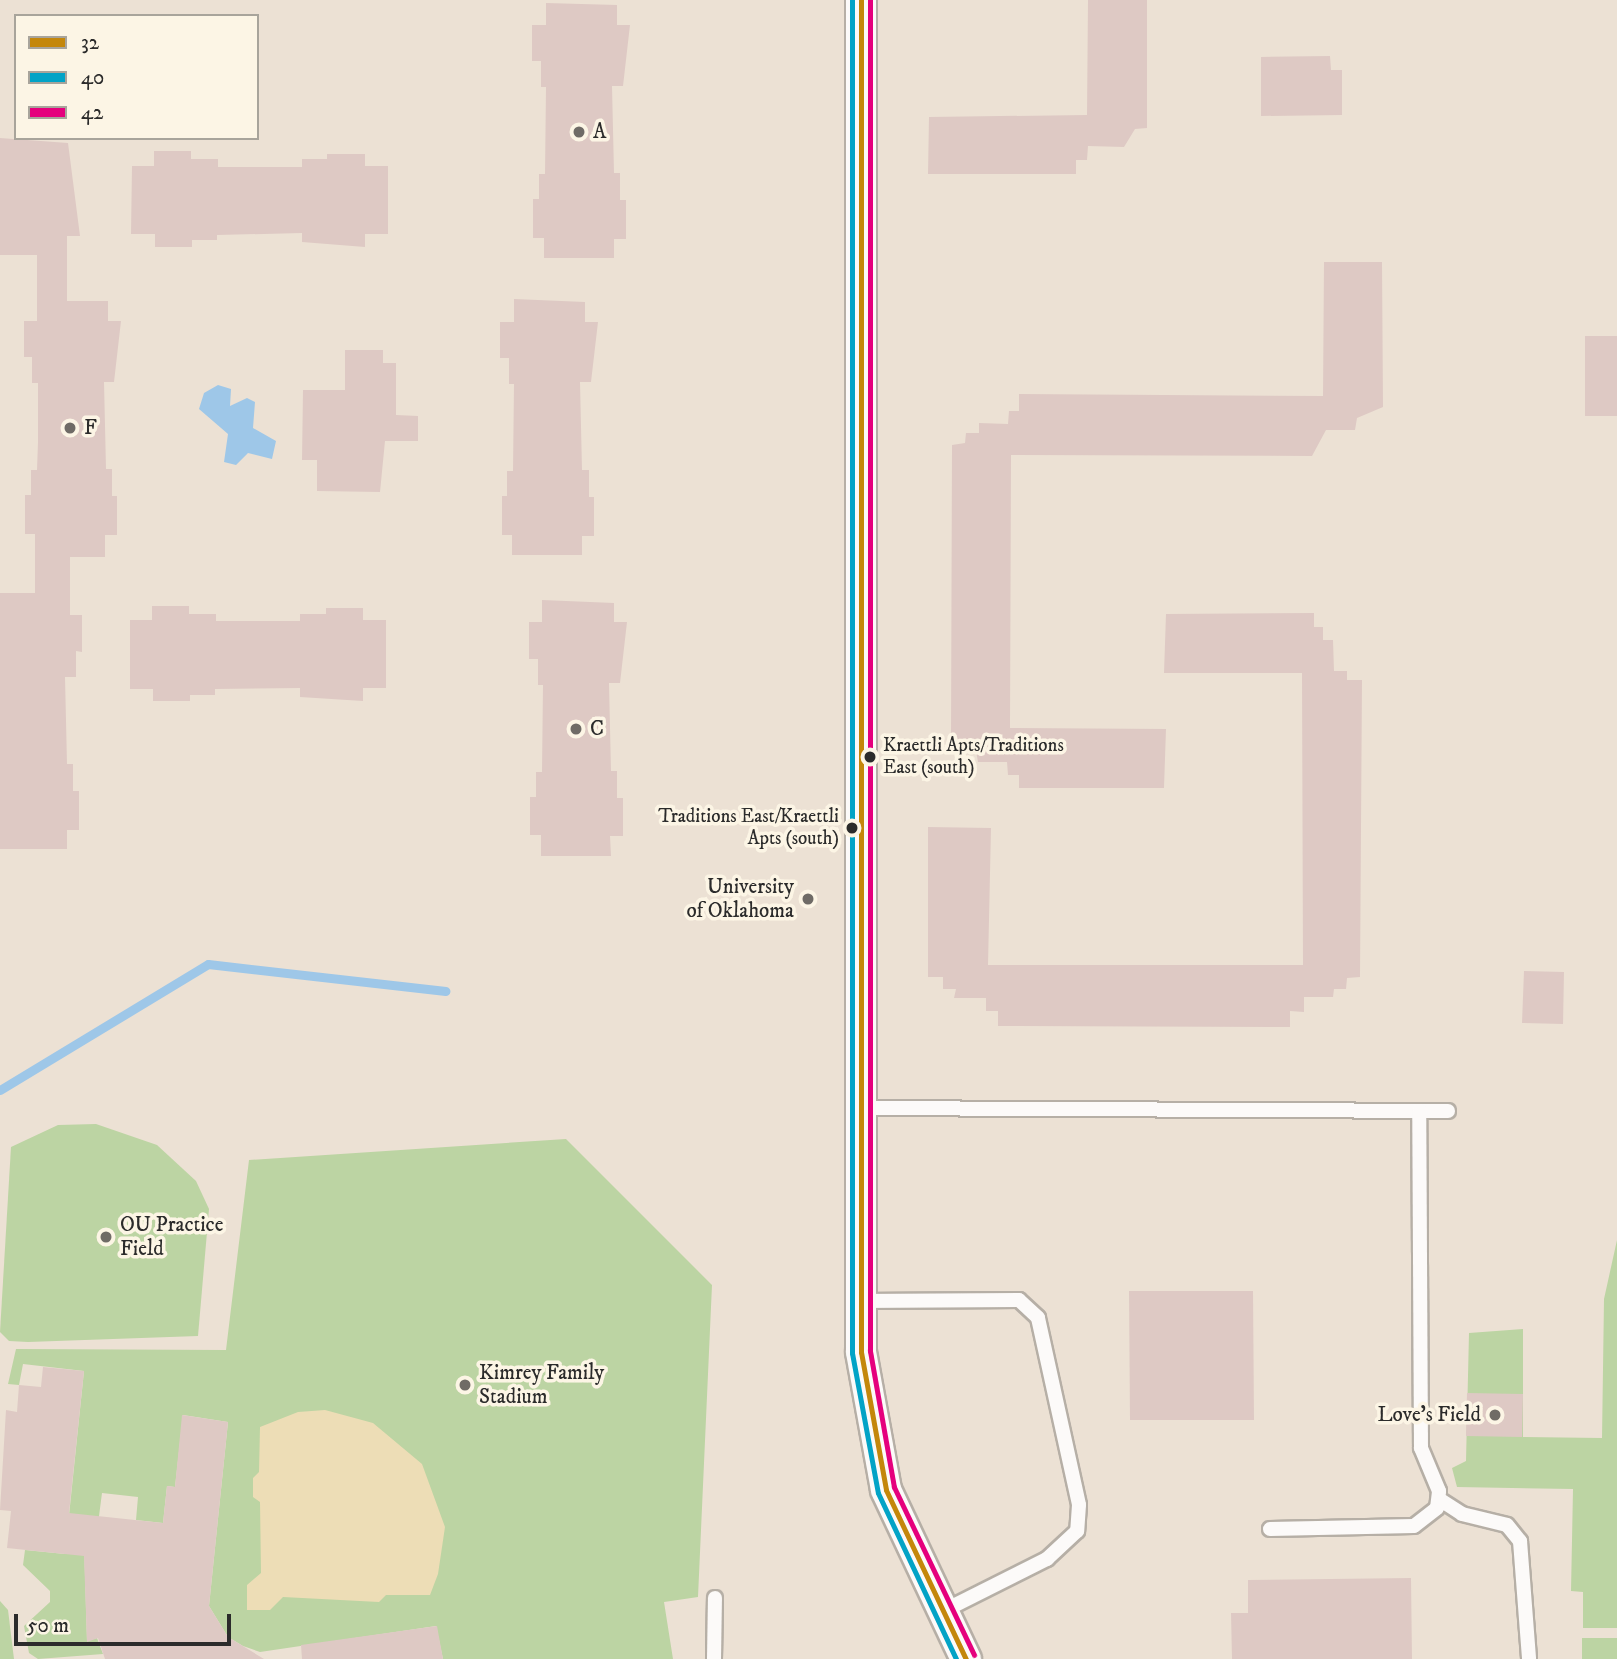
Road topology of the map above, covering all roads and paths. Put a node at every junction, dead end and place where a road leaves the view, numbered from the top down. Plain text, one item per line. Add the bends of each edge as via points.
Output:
1 (861, 0) edge
2 (857, 1108) junction
3 (1419, 1111) junction
4 (1448, 1111) dead end
5 (858, 1301) junction
6 (1438, 1499) junction
7 (1270, 1529) dead end
8 (715, 1598) dead end
9 (942, 1612) junction
10 (714, 1659) edge
11 (966, 1659) edge
12 (1529, 1659) edge

1 - 2 street
2 - 3 lane
2 - 5 street
3 - 4 lane
3 - 6 lane via 1421,1448
5 - 9 street via 867,1404 886,1490
5 - 9 lane via 1020,1300 1038,1318 1079,1505 1077,1531 1047,1559
6 - 7 lane via 1430,1517 1414,1526
6 - 12 lane via 1462,1514 1507,1525 1520,1541
8 - 10 lane
9 - 11 street

